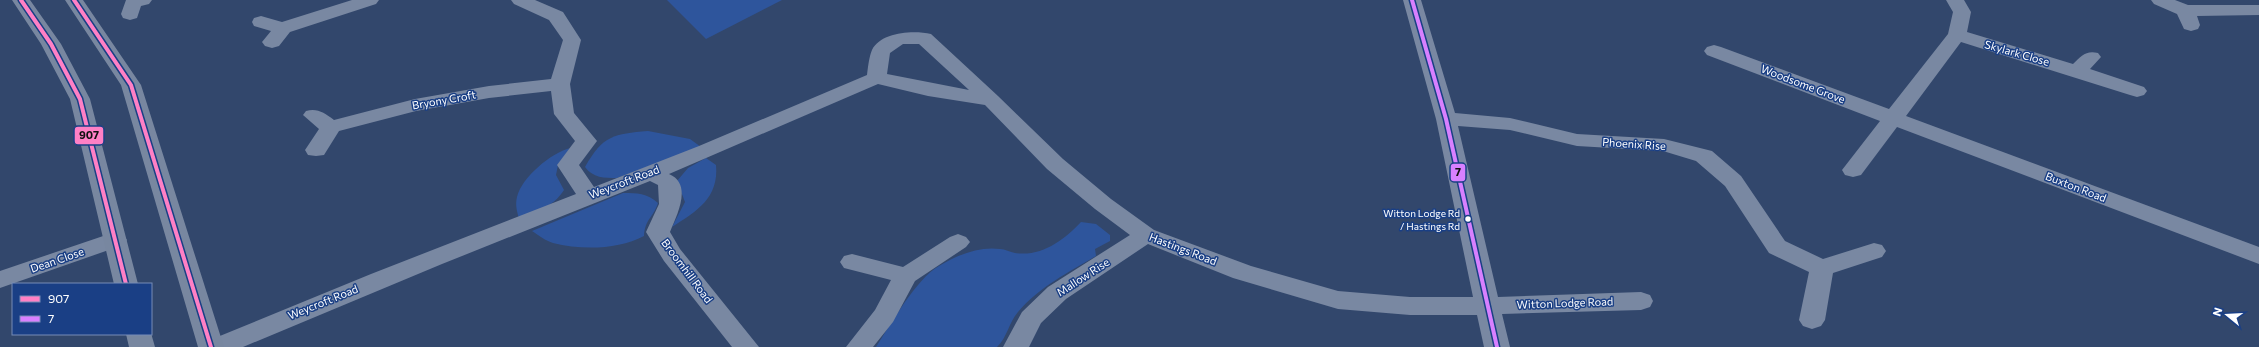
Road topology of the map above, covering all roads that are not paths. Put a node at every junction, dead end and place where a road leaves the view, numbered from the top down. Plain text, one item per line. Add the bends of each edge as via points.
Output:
1 (21, 0) edge
2 (74, 0) edge
3 (370, 0) edge
4 (520, 0) edge
5 (1412, 0) edge
6 (1955, 0) edge
7 (2160, 0) edge
8 (2259, 10) edge
9 (261, 22) dead end
10 (1957, 35) junction
11 (1714, 51) dead end
12 (2091, 57) dead end
13 (2077, 70) junction
14 (876, 78) junction
15 (560, 84) junction
16 (2137, 91) dead end
17 (991, 100) junction
18 (313, 115) dead end
19 (1893, 118) junction
20 (1446, 119) junction
21 (331, 127) junction
22 (316, 150) dead end
23 (1853, 170) dead end
24 (650, 173) junction
25 (588, 196) junction
26 (1146, 235) junction
27 (115, 240) junction
28 (958, 242) dead end
29 (1874, 251) dead end
30 (2259, 256) edge
31 (852, 262) dead end
32 (1822, 268) junction
33 (906, 276) junction
34 (0, 280) edge
35 (126, 283) edge
36 (1641, 300) dead end
37 (1488, 306) junction
38 (1812, 320) dead end
39 (139, 335) edge
40 (142, 347) edge
41 (211, 347) edge
42 (219, 347) edge
43 (746, 347) edge
44 (859, 347) edge
45 (1016, 347) edge
46 (1498, 347) edge

1 - 27 main road via 51,44 80,100
2 - 41 main road via 131,85
3 - 9 street via 278,35
4 - 15 street via 556,16 572,40
5 - 20 street
6 - 10 street via 1962,12
7 - 8 street via 2188,18
10 - 13 street, Skylark Close
10 - 19 street
11 - 19 street, Woodsome Grove
12 - 13 street
13 - 16 street, Skylark Close
14 - 17 street via 928,90
14 - 17 street via 881,51 899,38 924,38
14 - 24 street, Weycroft Road
15 - 21 street, Bryony Croft via 489,92 415,105
15 - 25 street via 564,114 586,141 568,165
17 - 26 street, Hastings Road via 1055,164 1103,204
18 - 21 street
19 - 23 street
19 - 30 street, Buxton Road
20 - 32 street, Phoenix Rise via 1510,124 1577,140 1664,145 1704,156 1734,181 1777,247
20 - 37 street
21 - 22 street
24 - 25 street, Weycroft Road
24 - 43 street, Broomhill Road via 669,182 670,204 658,232 672,255
25 - 42 street, Weycroft Road
26 - 37 street, Hastings Road via 1242,272 1338,300 1410,306
26 - 45 street, Mallow Rise via 1057,293 1031,318
27 - 34 street, Dean Close
27 - 35 main road
28 - 33 street
29 - 32 street
31 - 33 street
32 - 38 street
33 - 44 street via 884,316
36 - 37 street, Witton Lodge Road
37 - 46 street
39 - 40 main road

